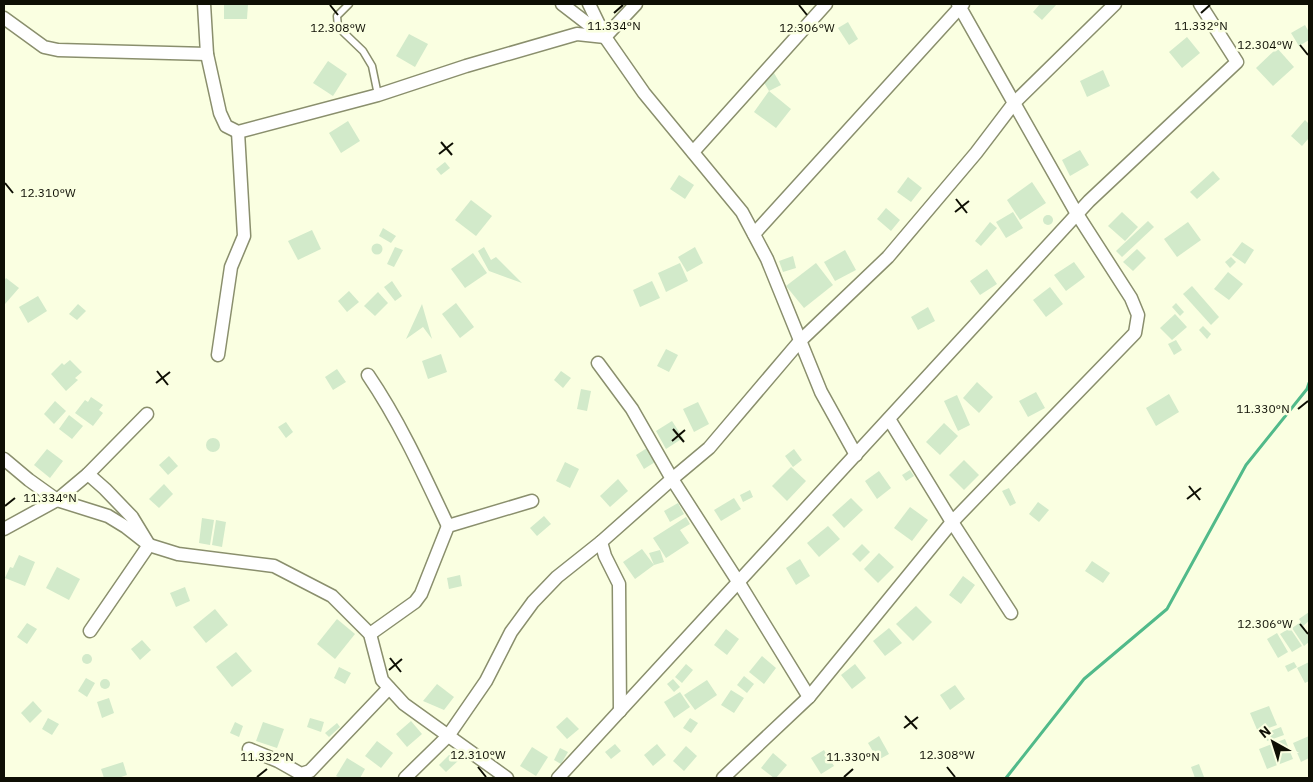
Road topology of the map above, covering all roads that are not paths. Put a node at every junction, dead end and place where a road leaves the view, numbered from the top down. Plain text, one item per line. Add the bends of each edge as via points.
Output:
1 (204, 4) edge
2 (349, 4) edge
3 (562, 4) edge
4 (589, 4) edge
5 (636, 4) edge
6 (826, 4) edge
7 (1115, 4) edge
8 (1200, 4) edge
9 (960, 5) edge
10 (4, 18) edge
11 (605, 37) junction
12 (207, 54) junction
13 (378, 95) junction
14 (1014, 103) junction
15 (238, 132) junction
16 (693, 152) junction
17 (1078, 214) junction
18 (754, 234) junction
19 (800, 341) junction
20 (218, 355) dead end
21 (598, 363) dead end
22 (368, 375) dead end
23 (147, 414) dead end
24 (889, 419) junction
25 (856, 455) junction
26 (4, 459) edge
27 (88, 474) junction
28 (672, 478) junction
29 (57, 500) junction
30 (532, 500) dead end
31 (952, 522) junction
32 (448, 526) junction
33 (4, 529) edge
34 (601, 542) junction
35 (149, 545) junction
36 (739, 583) junction
37 (1011, 613) dead end
38 (90, 631) dead end
39 (370, 634) junction
40 (389, 688) junction
41 (809, 697) junction
42 (620, 711) junction
43 (448, 736) junction
44 (249, 748) dead end
45 (405, 778) edge
46 (507, 778) edge
47 (558, 778) edge
48 (723, 778) edge

1 - 12 street
2 - 13 lane via 338,16 338,27 363,51 372,66
3 - 11 street
4 - 11 street
5 - 11 street
6 - 16 street
7 - 14 street
8 - 17 street via 1237,62
9 - 14 street
9 - 18 street
10 - 12 street via 44,47 58,50
11 - 13 street via 576,34
11 - 16 street via 644,93
12 - 15 street via 220,113 226,126
13 - 15 street
14 - 17 street
14 - 19 street via 888,257
15 - 20 street via 244,236 231,268
16 - 18 street via 742,212
17 - 24 street
17 - 31 street via 1131,298 1138,316 1135,333
18 - 19 street
19 - 25 street via 821,392
19 - 28 street via 709,448
21 - 28 street via 632,408
22 - 32 street via 421,468
23 - 27 street
24 - 25 street
24 - 31 street
25 - 36 street
26 - 29 street
27 - 29 street
27 - 35 street via 132,516
28 - 34 street
28 - 36 street
29 - 33 street
29 - 35 street via 108,516
30 - 32 street
31 - 37 street
31 - 41 street
32 - 39 street via 421,594 415,602
34 - 42 street via 619,584
34 - 43 street via 556,577 533,602 511,632 486,681
35 - 38 street
35 - 39 street via 178,554 274,566 332,596
36 - 41 street
36 - 42 street
39 - 40 street via 382,680
40 - 43 street via 404,704
40 - 44 street via 310,771 301,774
41 - 48 street
42 - 47 street
43 - 45 street
43 - 46 street

